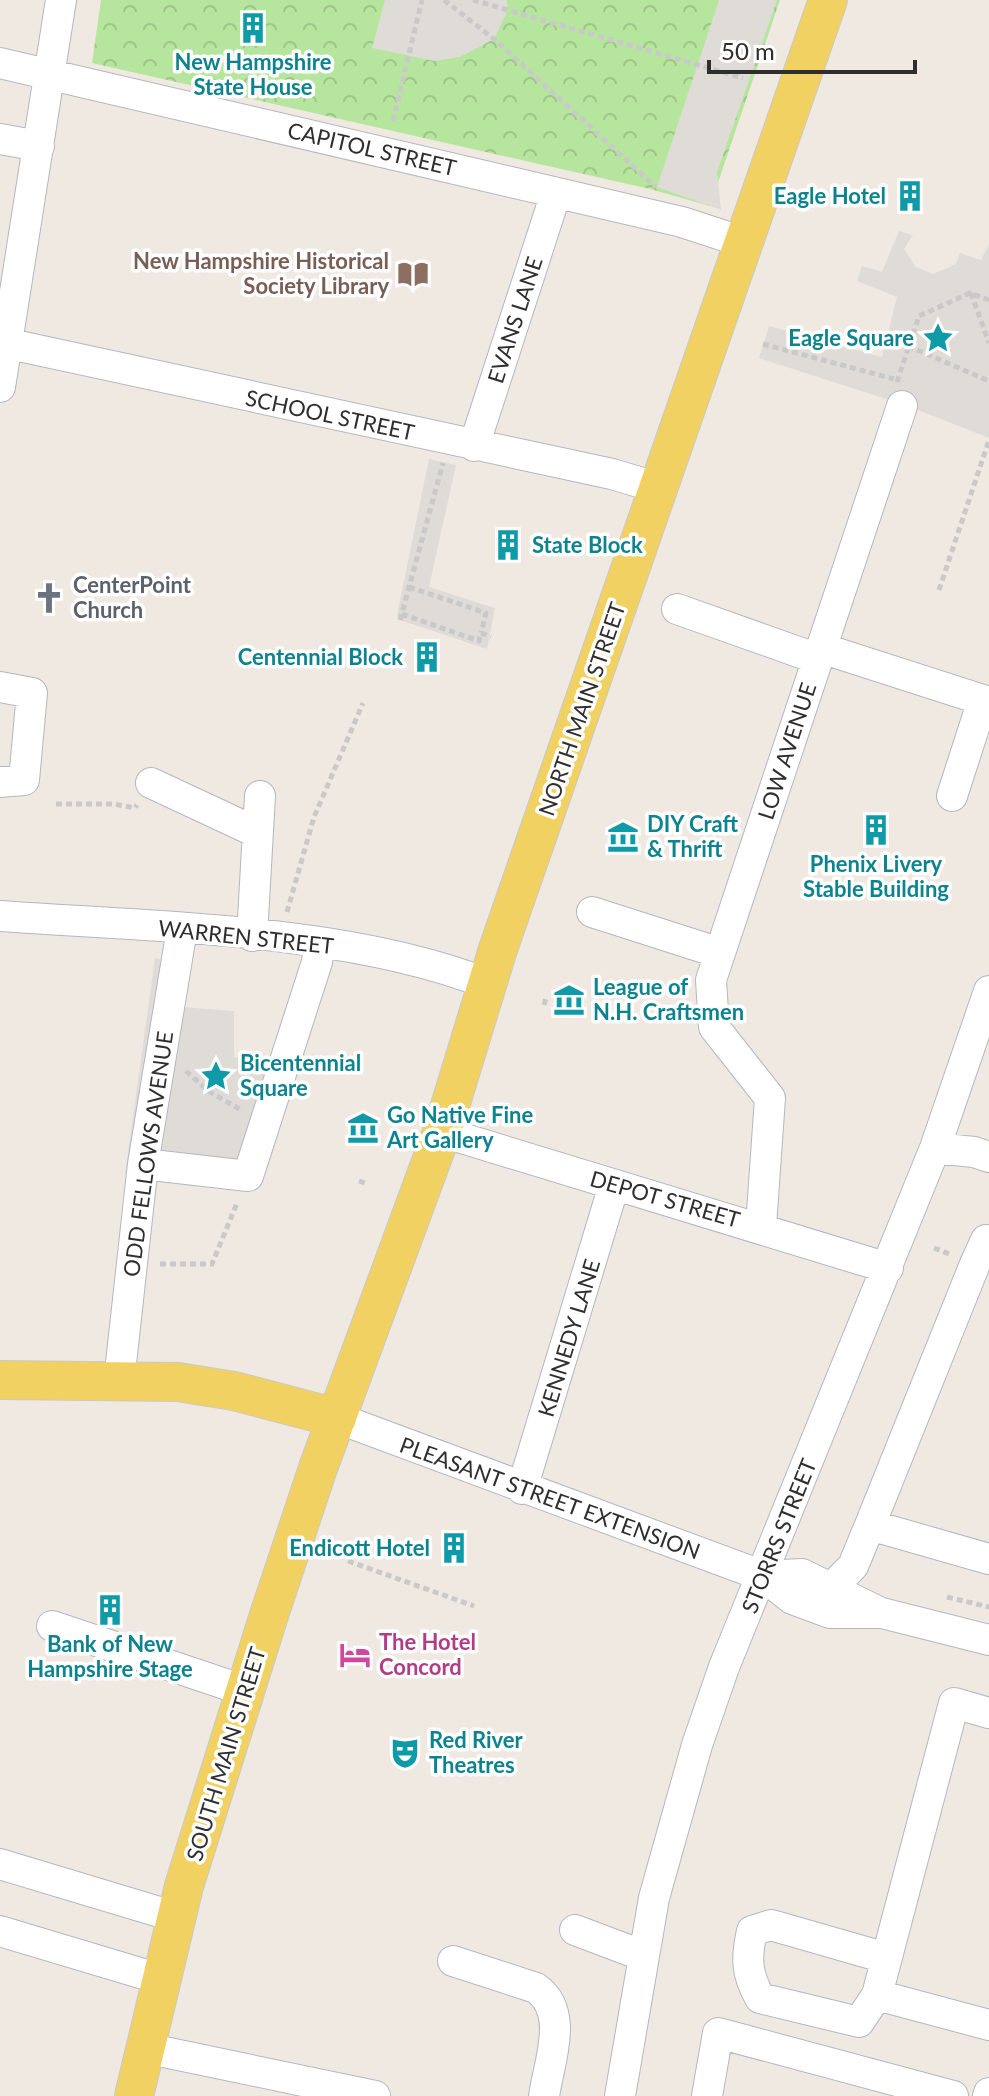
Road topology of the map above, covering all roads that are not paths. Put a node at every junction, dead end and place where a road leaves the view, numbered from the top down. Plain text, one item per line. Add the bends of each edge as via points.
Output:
1 (61, 0) edge
2 (828, 0) edge
3 (0, 63) edge
4 (47, 75) junction
5 (0, 139) edge
6 (39, 146) junction
7 (556, 193) junction
8 (743, 242) junction
9 (3, 343) edge
10 (0, 387) edge
11 (902, 406) dead end
12 (474, 446) junction
13 (659, 488) junction
14 (677, 609) dead end
15 (819, 654) junction
16 (0, 687) edge
17 (986, 701) edge
18 (0, 782) edge
19 (151, 783) road end
20 (260, 796) dead end
21 (952, 796) dead end
22 (256, 832) junction
23 (592, 912) dead end
24 (0, 916) edge
25 (182, 929) junction
26 (252, 936) junction
27 (319, 943) junction
28 (720, 953) junction
29 (488, 984) junction
30 (989, 991) edge
31 (442, 1132) junction
32 (935, 1148) junction
33 (989, 1157) edge
34 (143, 1164) junction
35 (614, 1185) junction
36 (761, 1226) junction
37 (989, 1241) edge
38 (888, 1268) junction
39 (0, 1380) edge
40 (119, 1381) junction
41 (337, 1418) junction
42 (522, 1489) junction
43 (870, 1525) junction
44 (989, 1559) edge
45 (763, 1576) junction
46 (832, 1587) junction
47 (882, 1613) junction
48 (52, 1626) dead end
49 (989, 1640) edge
50 (246, 1691) junction
51 (989, 1713) edge
52 (0, 1864) edge
53 (176, 1917) junction
54 (575, 1930) dead end
55 (0, 1931) edge
56 (644, 1956) junction
57 (886, 1958) junction
58 (453, 1961) dead end
59 (160, 1979) junction
60 (877, 1995) junction
61 (989, 2025) edge
62 (145, 2048) junction
63 (134, 2096) edge
64 (375, 2096) edge
65 (544, 2096) edge
66 (620, 2096) edge
67 (707, 2096) edge
68 (953, 2096) edge

1 - 4 street
2 - 8 main road, NORTH MAIN STREET
3 - 4 street, CAPITOL STREET
4 - 6 street
4 - 7 street, CAPITOL STREET
5 - 6 street
6 - 9 street
7 - 8 street, CAPITOL STREET via 694,225
7 - 12 street, EVANS LANE
8 - 13 main road, NORTH MAIN STREET
9 - 10 street
9 - 12 street, SCHOOL STREET
11 - 15 street, LOW AVENUE
12 - 13 street, SCHOOL STREET
13 - 29 main road, NORTH MAIN STREET
14 - 15 street
15 - 17 street
15 - 28 street, LOW AVENUE
16 - 18 street via 32,693 24,780
17 - 21 street
19 - 22 street
20 - 22 street
22 - 26 street
23 - 28 street
24 - 25 street, WARREN STREET
25 - 26 street, WARREN STREET
25 - 34 street, ODD FELLOWS AVENUE
26 - 27 street, WARREN STREET
27 - 29 street, WARREN STREET via 448,968
27 - 34 street via 248,1176
28 - 36 street, LOW AVENUE via 711,980 714,1027 770,1098
29 - 31 main road, NORTH MAIN STREET
30 - 32 street, STORRS STREET
31 - 35 street, DEPOT STREET
31 - 41 main road, NORTH MAIN STREET
32 - 33 street
32 - 38 street, STORRS STREET
34 - 40 street, ODD FELLOWS AVENUE
35 - 36 street, DEPOT STREET
35 - 42 street, KENNEDY LANE
36 - 38 street, DEPOT STREET
37 - 43 street via 975,1264
38 - 45 street, STORRS STREET
39 - 40 main road
40 - 41 main road via 178,1382 234,1391
41 - 42 street, PLEASANT STREET EXTENSION
41 - 50 main road, SOUTH MAIN STREET
42 - 45 street, PLEASANT STREET EXTENSION
43 - 44 street
43 - 46 street via 853,1566
45 - 46 street via 802,1574
45 - 47 street via 792,1599 830,1613
45 - 56 street, STORRS STREET via 697,1745 654,1898
46 - 47 street
47 - 49 street
48 - 50 street
50 - 53 main road, SOUTH MAIN STREET
51 - 57 street via 954,1703
52 - 53 street
53 - 59 main road, SOUTH MAIN STREET
54 - 56 street
55 - 59 street
56 - 66 street, STORRS STREET
57 - 60 street
57 - 60 street via 771,1925 752,1931 745,1961 760,1998 859,2022
58 - 65 street via 546,1995 556,2023
59 - 62 main road, SOUTH MAIN STREET
60 - 61 street
62 - 63 main road, SOUTH MAIN STREET
62 - 64 street
67 - 68 street via 718,2033

